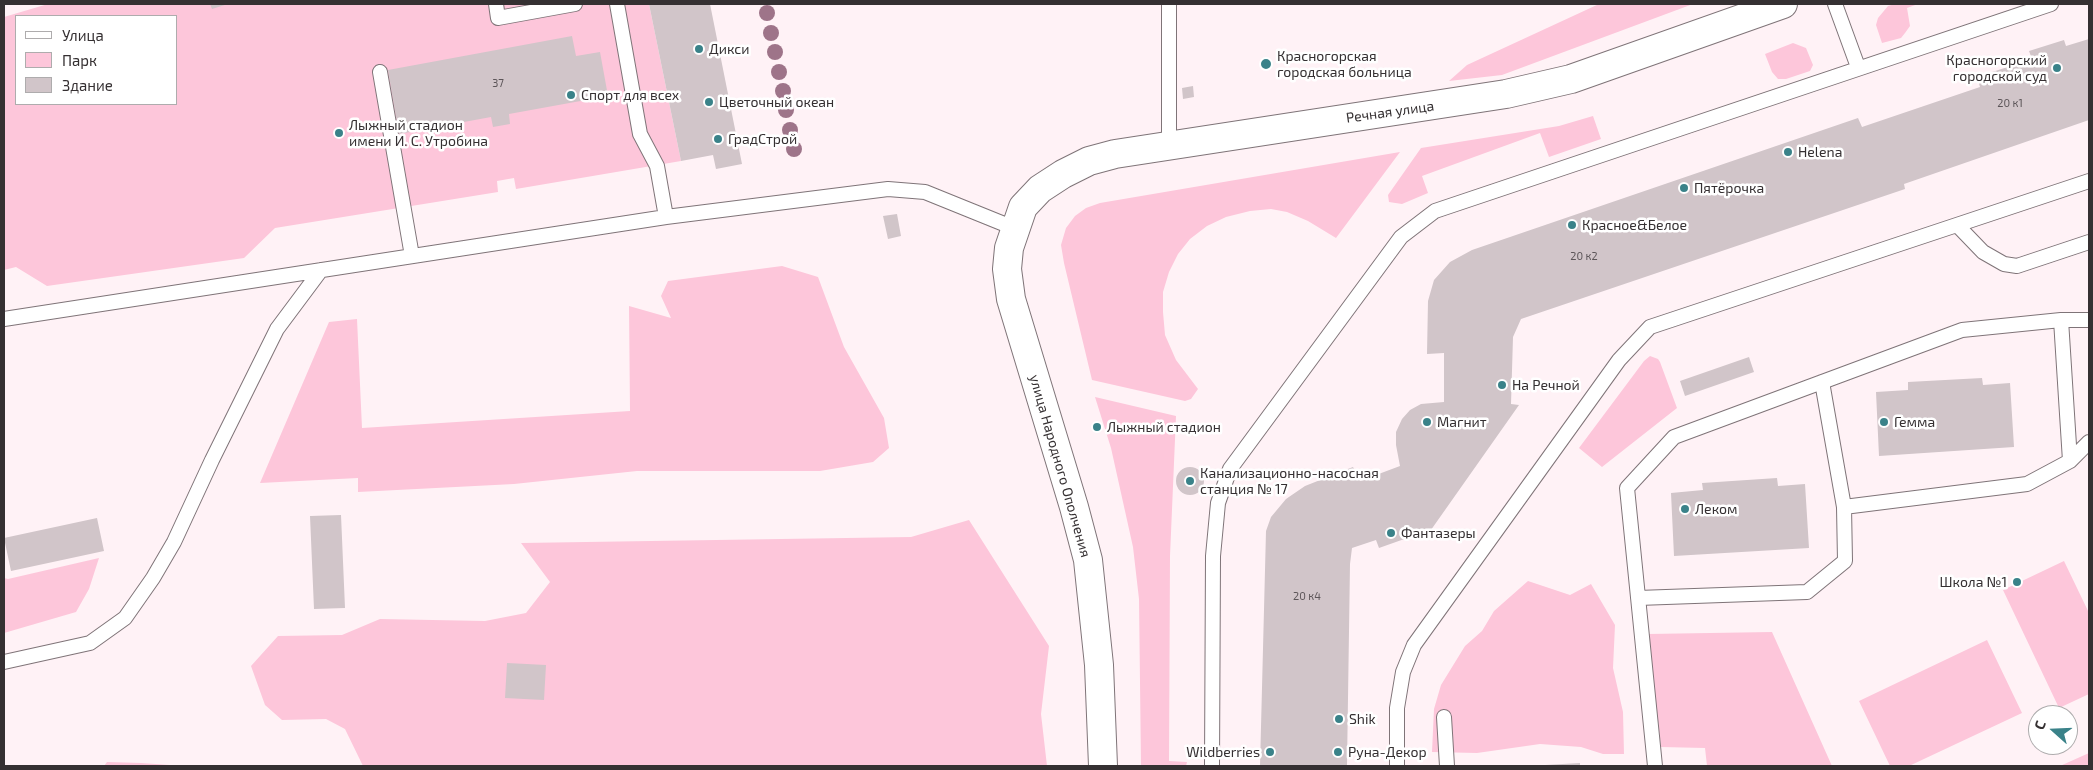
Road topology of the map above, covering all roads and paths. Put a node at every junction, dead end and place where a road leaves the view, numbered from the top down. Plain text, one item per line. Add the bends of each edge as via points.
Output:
1 (496, 4) edge
2 (575, 4) edge
3 (617, 4) edge
4 (1169, 4) edge
5 (1783, 4) edge
6 (1835, 4) edge
7 (2050, 4) edge
8 (1858, 67) junction
9 (380, 72) dead end
10 (1169, 144) junction
11 (2089, 181) edge
12 (666, 218) junction
13 (1957, 225) junction
14 (1014, 228) junction
15 (2089, 242) edge
16 (412, 256) junction
17 (321, 270) junction
18 (4, 319) edge
19 (2061, 320) junction
20 (2089, 320) edge
21 (1822, 382) junction
22 (2089, 442) edge
23 (2070, 461) junction
24 (1844, 507) junction
25 (1638, 598) junction
26 (4, 662) edge
27 (1444, 717) dead end
28 (1103, 766) edge
29 (1212, 766) edge
30 (1397, 766) edge
31 (1448, 766) edge
32 (1655, 766) edge

1 - 2 lane via 498,18
3 - 12 lane via 640,134 658,166
4 - 10 lane
5 - 10 main road, Речная улица via 1570,79 1506,94
6 - 8 lane
7 - 8 lane
8 - 29 lane via 1435,211 1401,237 1230,469 1221,494 1213,556
9 - 16 lane
10 - 14 main road, Речная улица via 1090,161 1063,174 1040,189 1023,207
11 - 13 lane
12 - 14 lane via 888,189 925,192
12 - 16 lane
13 - 15 lane via 1983,252 2004,264 2017,266
13 - 30 lane via 1650,327 1620,360 1414,645 1403,672 1397,708
14 - 28 main road, улица Народного Ополчения via 1008,269 1011,299 1088,560 1099,664
16 - 17 lane
17 - 18 lane
17 - 26 lane via 277,329 174,542 125,618 90,643
19 - 20 lane
19 - 21 lane via 1962,330
19 - 23 lane
21 - 24 lane
21 - 25 lane via 1674,437 1627,488
22 - 23 lane
23 - 24 lane via 2027,484
24 - 25 lane via 1846,561 1807,592
25 - 32 lane
27 - 31 lane

